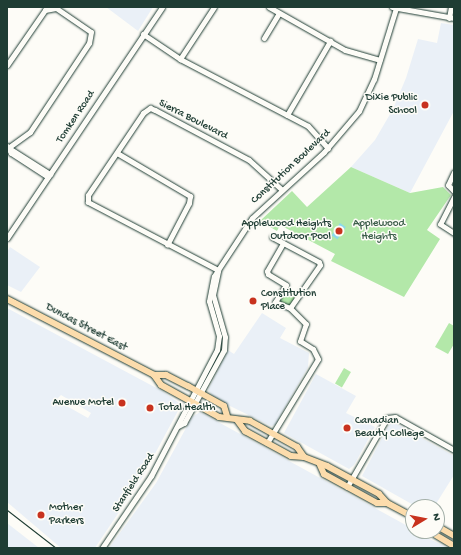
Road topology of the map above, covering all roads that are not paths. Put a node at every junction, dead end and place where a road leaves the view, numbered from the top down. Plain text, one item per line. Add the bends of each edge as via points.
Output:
1 (162, 7) edge
2 (214, 7) edge
3 (269, 7) edge
4 (451, 7) edge
5 (394, 8) edge
6 (279, 13) junction
7 (452, 18) edge
8 (143, 34) junction
9 (264, 38) dead end
10 (330, 41) junction
11 (180, 59) junction
12 (380, 60) junction
13 (7, 65) edge
14 (287, 115) junction
15 (8, 148) edge
16 (328, 148) junction
17 (117, 153) junction
18 (454, 172) edge
19 (49, 175) junction
20 (281, 189) junction
21 (454, 191) edge
22 (454, 197) edge
23 (454, 233) edge
24 (272, 237) dead end
25 (7, 238) edge
26 (283, 243) junction
27 (167, 245) junction
28 (218, 270) junction
29 (8, 298) edge
30 (290, 308) junction
31 (154, 375) junction
32 (198, 392) junction
33 (192, 402) junction
34 (227, 416) junction
35 (237, 420) junction
36 (274, 434) junction
37 (267, 443) junction
38 (454, 450) edge
39 (304, 457) junction
40 (320, 465) junction
41 (352, 479) junction
42 (346, 487) junction
43 (387, 503) junction
44 (405, 513) edge
45 (445, 531) edge
46 (454, 536) edge
47 (443, 539) edge
48 (454, 546) edge
49 (102, 548) edge

1 - 8 street, Tomken Road
2 - 11 street
3 - 6 street
4 - 7 street
5 - 7 street
5 - 12 street, Constitution Boulevard
6 - 9 street
6 - 10 street
8 - 11 street
8 - 19 street, Tomken Road
10 - 12 street via 352,53
10 - 14 street
11 - 14 street
12 - 16 street, Constitution Boulevard via 371,87 359,110
13 - 15 street via 45,10 56,8 91,32 89,43 30,132
14 - 16 street via 310,128
15 - 19 street
16 - 20 street, Constitution Boulevard
17 - 20 street, Sierra Boulevard via 143,113 150,108 249,160
17 - 27 street via 190,196 189,203
17 - 27 street, Sierra Boulevard via 88,195 89,203
18 - 21 street via 448,187
19 - 25 street, Tomken Road
20 - 28 street, Constitution Boulevard via 244,226
22 - 23 street via 440,224
24 - 26 street
26 - 30 street via 267,273 285,283 275,302
26 - 30 street via 319,262 320,265
27 - 28 street
28 - 32 street, Constitution Boulevard via 214,295 225,344
29 - 31 main road, Dundas Street East
30 - 36 street via 306,324 300,341 313,349 318,359
31 - 32 main road, Dundas Street East via 166,375
31 - 33 main road, Dundas Street East via 161,385
32 - 33 street, Stanfield Road
32 - 34 main road, Dundas Street East via 224,406
33 - 34 main road, Dundas Street East via 219,417
33 - 49 street, Stanfield Road via 151,476
34 - 35 main road, Dundas Street East
35 - 36 main road, Dundas Street East via 250,421
35 - 37 main road, Dundas Street East via 245,431
36 - 37 street
36 - 39 main road, Dundas Street East via 297,447
37 - 39 main road, Dundas Street East via 291,456
38 - 41 street via 395,417 390,417 385,421
39 - 40 main road, Dundas Street East
40 - 41 main road, Dundas Street East
40 - 42 main road, Dundas Street East via 324,474
41 - 42 street
41 - 43 main road, Dundas Street East via 379,494
42 - 43 main road, Dundas Street East via 377,504
43 - 44 main road, Dundas Street East
45 - 46 main road
47 - 48 main road

